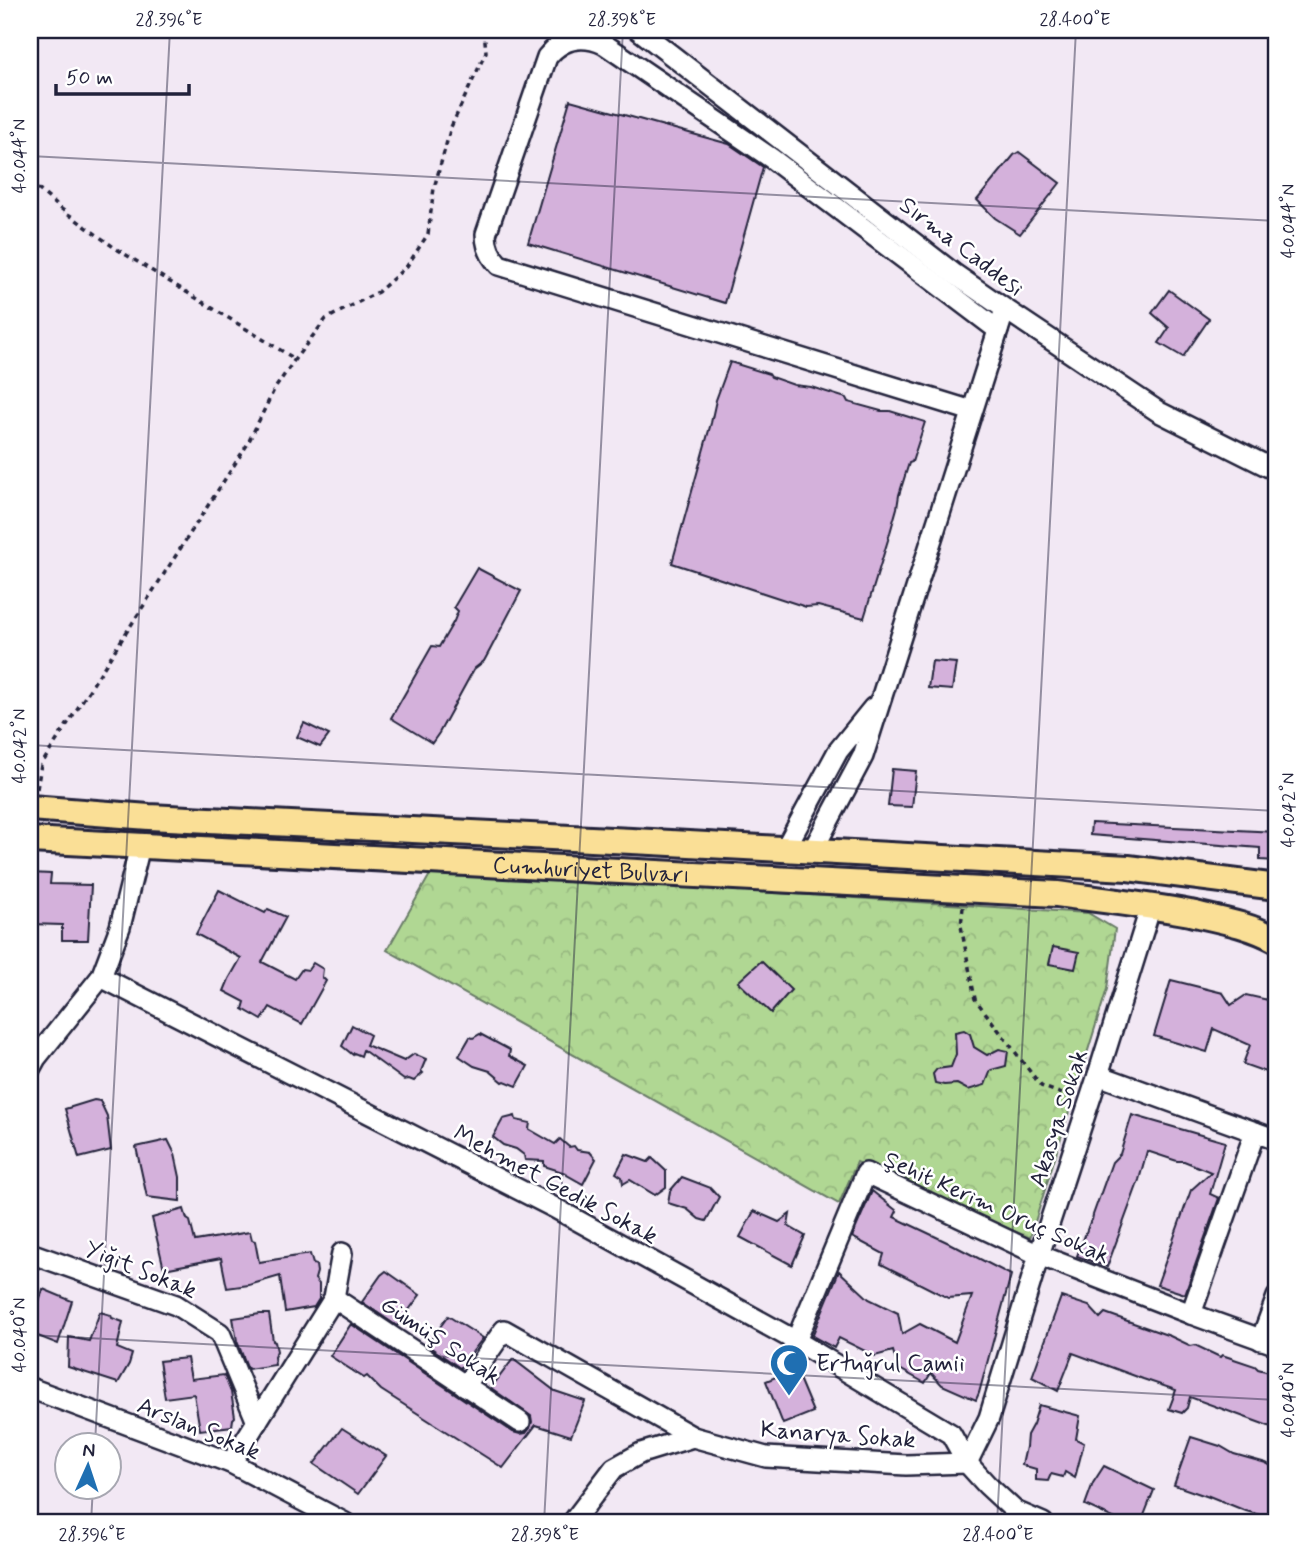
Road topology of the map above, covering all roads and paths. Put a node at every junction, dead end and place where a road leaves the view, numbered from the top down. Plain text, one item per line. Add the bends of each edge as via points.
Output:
1 (484, 30) edge
2 (639, 30) edge
3 (30, 182) edge
4 (1005, 309) junction
5 (999, 330) junction
6 (295, 359) junction
7 (972, 411) junction
8 (1277, 471) edge
9 (883, 696) junction
10 (32, 808) edge
11 (30, 840) edge
12 (139, 846) junction
13 (785, 849) junction
14 (813, 850) junction
15 (1277, 887) edge
16 (964, 890) junction
17 (1151, 906) junction
18 (1277, 940) edge
19 (101, 977) junction
20 (32, 1061) edge
21 (1098, 1075) junction
22 (1089, 1103) junction
23 (1255, 1132) junction
24 (1277, 1140) edge
25 (30, 1253) edge
26 (342, 1253) dead end
27 (1039, 1255) junction
28 (1277, 1297) edge
29 (334, 1298) junction
30 (1191, 1314) junction
31 (796, 1340) junction
32 (1269, 1343) edge
33 (465, 1386) junction
34 (30, 1388) edge
35 (257, 1422) junction
36 (520, 1422) dead end
37 (693, 1437) junction
38 (231, 1463) junction
39 (967, 1463) junction
40 (345, 1523) edge
41 (572, 1523) edge
42 (1043, 1523) edge

1 - 6 path via 486,52 452,127 428,234 407,266 378,292 326,319
2 - 4 street, Sırma Caddesi
3 - 6 path via 115,248
4 - 5 street
4 - 8 street, Sırma Caddesi via 1159,412
5 - 7 street
5 - 7 street via 771,158 604,44 574,39 547,57 488,228 487,247 494,260
6 - 10 path via 247,445 41,765
7 - 9 street
9 - 13 street via 838,751
9 - 14 street via 863,756
10 - 13 main road, Cumhuriyet Bulvarı
11 - 12 main road, Cumhuriyet Bulvarı
12 - 16 main road, Cumhuriyet Bulvarı
12 - 19 street via 120,927
13 - 14 main road, Cumhuriyet Bulvarı
14 - 15 main road, Cumhuriyet Bulvarı via 1128,868
16 - 17 main road, Cumhuriyet Bulvarı via 1057,894
16 - 22 path via 961,926 975,999 1041,1086
17 - 18 main road, Cumhuriyet Bulvarı via 1244,925
17 - 21 street, Akasya Sokak
19 - 20 street
19 - 31 street, Mehmet Gedik Sokak via 552,1207
21 - 22 street, Akasya Sokak
21 - 23 street
22 - 27 street, Akasya Sokak
23 - 24 street
23 - 30 street
25 - 35 street, Yiğit Sokak via 176,1305 220,1333
26 - 29 street
27 - 30 street, Şehit Kerim Oruç Sokak
27 - 31 street, Şehit Kerim Oruç Sokak via 866,1173
27 - 39 street, Akasya Sokak via 989,1418
28 - 32 street
29 - 33 street, Gümüş Sokak
29 - 35 street
30 - 32 street, Şehit Kerim Oruç Sokak
31 - 39 street, Mehmet Gedik Sokak via 951,1434
33 - 36 street, Gümüş Sokak
33 - 37 street, Kanarya Sokak via 504,1330
34 - 38 street, Arslan Sokak
35 - 38 street
37 - 39 street, Kanarya Sokak via 766,1457 906,1465
37 - 41 street via 641,1453 614,1468
38 - 40 street, Arslan Sokak
39 - 42 street, Mehmet Gedik Sokak via 1015,1511

